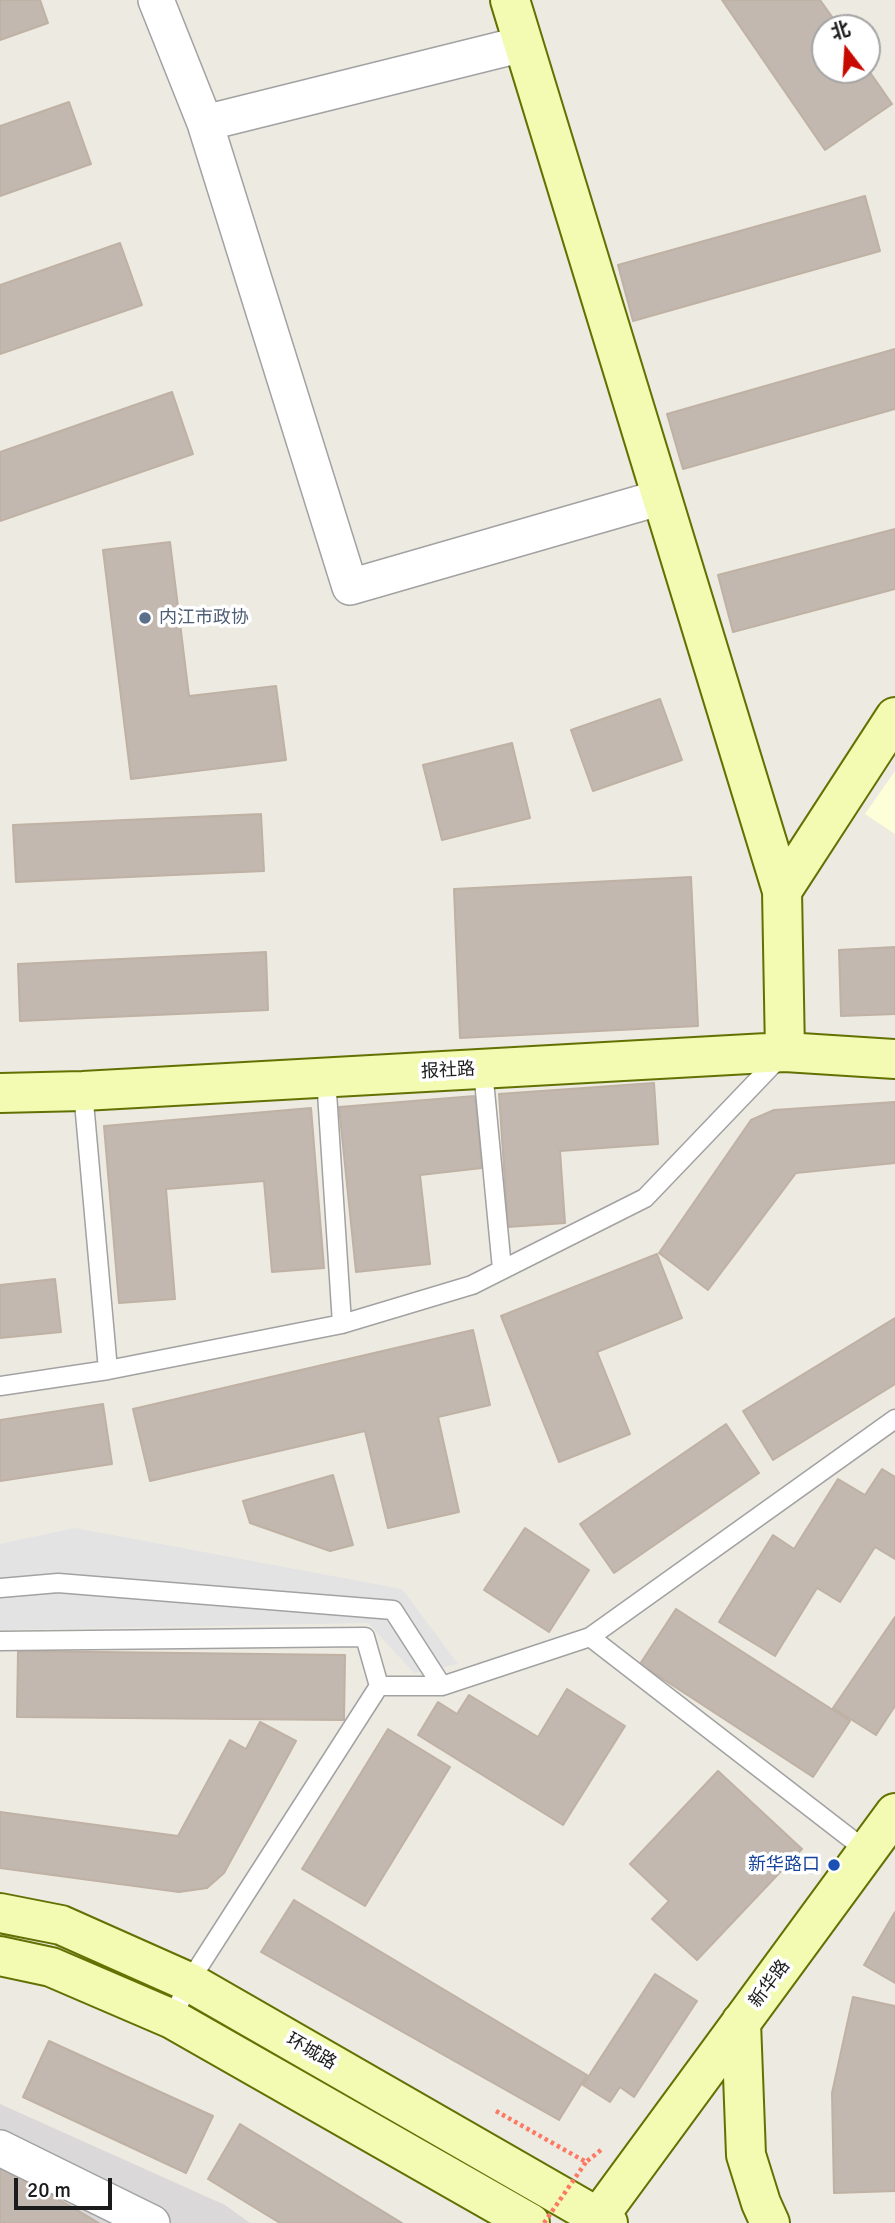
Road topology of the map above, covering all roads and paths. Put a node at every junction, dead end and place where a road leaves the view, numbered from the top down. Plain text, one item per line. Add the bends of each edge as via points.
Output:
1 (156, 0) edge
2 (510, 0) edge
3 (523, 44) junction
4 (205, 123) junction
5 (662, 497) junction
6 (895, 717) edge
7 (782, 891) junction
8 (785, 1052) junction
9 (895, 1059) edge
10 (483, 1070) junction
11 (326, 1077) junction
12 (83, 1091) junction
13 (0, 1093) edge
14 (502, 1269) junction
15 (342, 1324) junction
16 (108, 1370) junction
17 (0, 1386) edge
18 (895, 1419) edge
19 (0, 1588) edge
20 (590, 1637) junction
21 (0, 1641) edge
22 (379, 1686) junction
23 (442, 1686) junction
24 (895, 1813) edge
25 (868, 1852) junction
26 (0, 1913) edge
27 (0, 1956) edge
28 (189, 1982) junction
29 (172, 2020) junction
30 (741, 2022) junction
31 (496, 2111) dead end
32 (0, 2148) edge
33 (600, 2221) edge
34 (152, 2223) edge
35 (530, 2223) edge
36 (544, 2223) edge
37 (770, 2223) edge

1 - 4 street
2 - 3 street
3 - 4 street
3 - 5 street
4 - 5 street via 350,587
5 - 7 street
6 - 7 street
7 - 8 street
8 - 9 street, 报社路
8 - 10 street, 报社路
8 - 14 lane via 646,1198
10 - 11 street, 报社路
10 - 14 lane
11 - 12 street, 报社路
11 - 15 lane
12 - 13 street, 报社路
12 - 16 lane
14 - 15 lane via 472,1285
15 - 16 lane
16 - 17 lane
18 - 20 lane
19 - 23 lane via 58,1583 393,1610
20 - 23 lane
20 - 25 lane
21 - 22 lane via 365,1637
22 - 23 lane
22 - 28 lane
24 - 25 street, 新华路
25 - 30 street, 新华路
26 - 28 street, 环城路 via 61,1925
27 - 29 street via 51,1967
28 - 29 lane
28 - 33 street, 环城路
29 - 35 street
30 - 33 street
30 - 37 street, 新华路 via 746,2155
31 - 36 path, bridge via 586,2162
32 - 34 street

